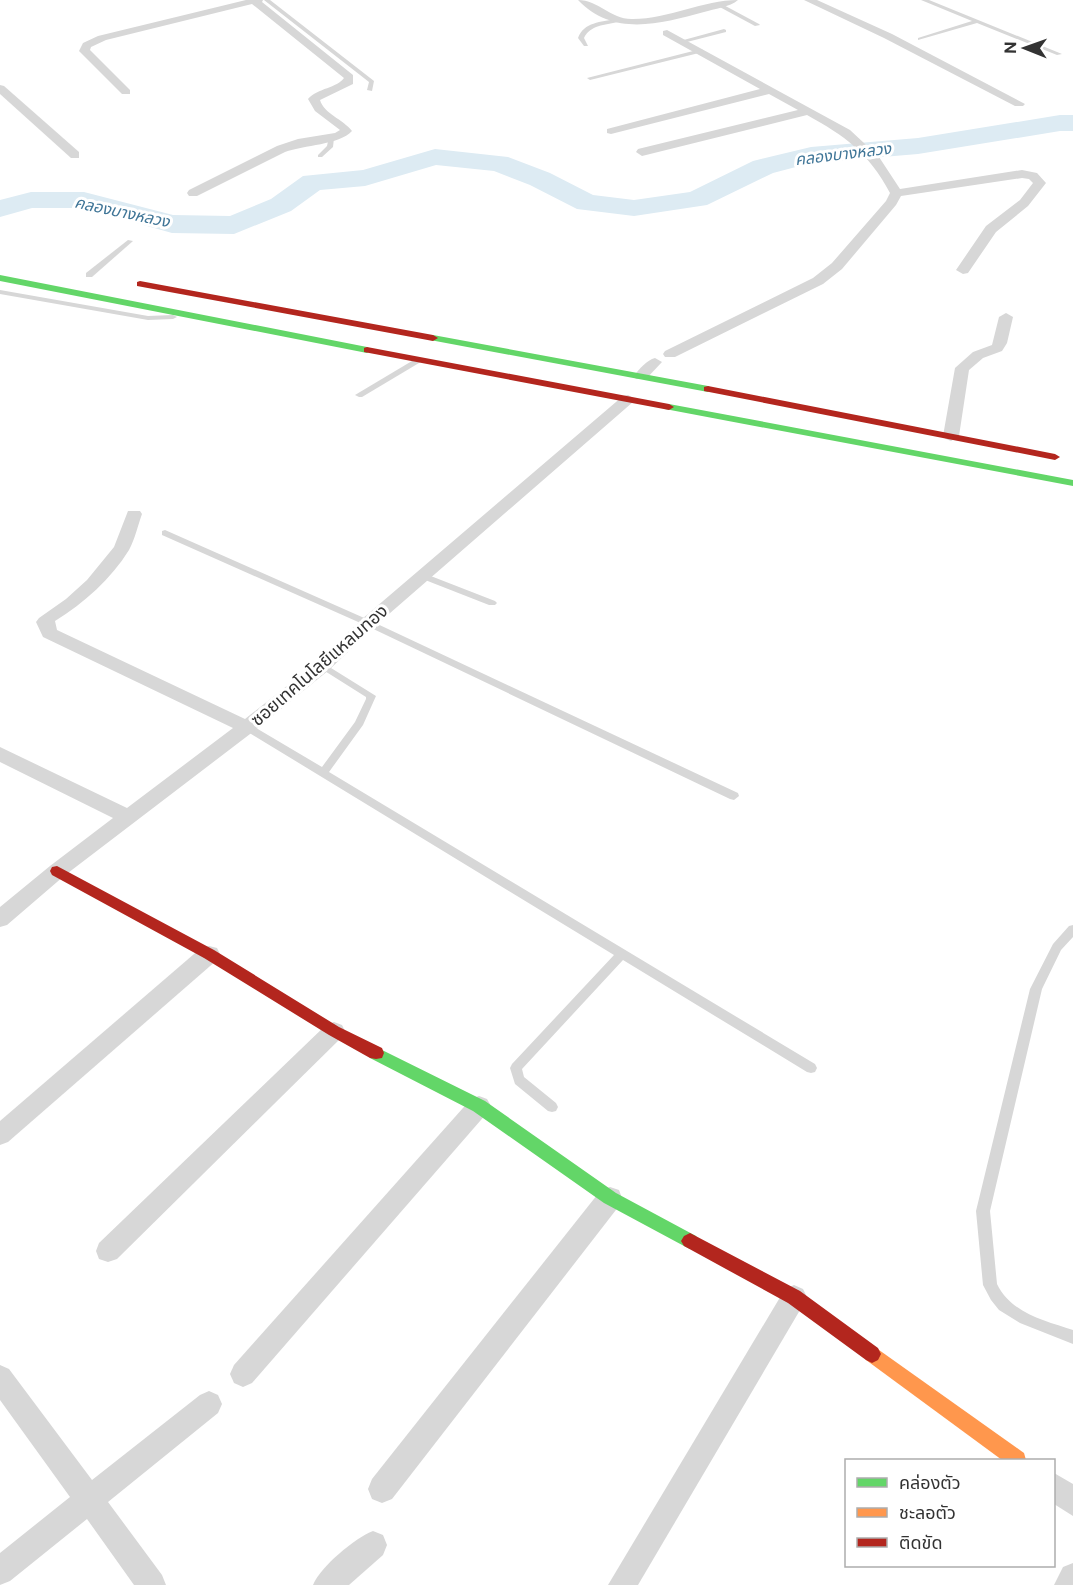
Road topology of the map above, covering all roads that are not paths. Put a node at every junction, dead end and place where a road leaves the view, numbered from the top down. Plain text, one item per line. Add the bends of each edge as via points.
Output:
1 (255, 0) edge
2 (267, 0) edge
3 (584, 0) edge
4 (733, 0) edge
5 (808, 0) edge
6 (924, 0) edge
7 (714, 2) edge
8 (688, 3) dead end
9 (616, 21) junction
10 (978, 21) junction
11 (757, 25) dead end
12 (724, 31) dead end
13 (667, 33) dead end
14 (920, 39) dead end
15 (683, 41) junction
16 (586, 45) dead end
17 (700, 51) junction
18 (1059, 54) dead end
19 (590, 78) dead end
20 (0, 88) edge
21 (370, 90) dead end
22 (770, 90) junction
23 (126, 92) dead end
24 (1019, 104) dead end
25 (809, 111) junction
26 (611, 131) dead end
27 (331, 138) junction
28 (642, 152) dead end
29 (75, 155) dead end
30 (320, 156) dead end
31 (193, 193) dead end
32 (896, 193) junction
33 (130, 241) dead end
34 (963, 270) dead end
35 (84, 274) joint
36 (0, 278) edge
37 (0, 292) edge
38 (188, 316) junction
39 (1006, 317) dead end
40 (670, 354) dead end
41 (420, 360) junction
42 (655, 362) dead end
43 (641, 376) junction
44 (359, 395) dead end
45 (628, 399) junction
46 (951, 436) junction
47 (1073, 461) edge
48 (1073, 483) edge
49 (134, 514) dead end
50 (165, 533) dead end
51 (423, 576) junction
52 (492, 603) dead end
53 (368, 623) junction
54 (323, 666) junction
55 (247, 727) junction
56 (0, 754) edge
57 (323, 773) junction
58 (734, 796) dead end
59 (128, 817) junction
60 (57, 871) junction
61 (0, 919) edge
62 (1073, 929) edge
63 (209, 954) junction
64 (622, 954) junction
65 (334, 1031) junction
66 (811, 1068) dead end
67 (479, 1106) junction
68 (552, 1107) dead end
69 (0, 1135) edge
70 (610, 1198) junction
71 (108, 1251) dead end
72 (794, 1297) junction
73 (1073, 1336) edge
74 (243, 1374) dead end
75 (0, 1378) edge
76 (209, 1404) dead end
77 (1014, 1459) edge
78 (1055, 1488) edge
79 (382, 1489) dead end
80 (89, 1501) junction
81 (1073, 1502) edge
82 (373, 1545) dead end
83 (0, 1571) edge
84 (1073, 1577) edge
85 (152, 1585) edge
86 (327, 1585) edge
87 (622, 1585) edge
88 (1068, 1585) edge

1 - 23 street via 87,45 84,51
1 - 27 street via 349,77 349,82 314,99 318,109 346,130
2 - 21 lane via 356,68 372,82
3 - 9 street
4 - 7 street
5 - 24 street via 888,36
6 - 10 lane
7 - 8 street
7 - 9 street via 653,20
7 - 11 lane
9 - 16 lane via 587,28 581,38
10 - 14 lane
10 - 18 lane
12 - 15 lane
13 - 15 street
15 - 17 street
17 - 19 lane
17 - 22 street
20 - 29 street
22 - 25 street
22 - 26 street
25 - 28 street
25 - 32 street via 861,143 880,164
27 - 30 lane via 330,147
27 - 31 street via 281,149
32 - 34 street via 1023,174 1037,178 1040,183 1024,203 991,229
32 - 40 street via 837,266 818,280
33 - 35 lane
35 - 43 main road
36 - 38 main road
37 - 38 lane via 148,318
38 - 41 main road
39 - 46 street via 997,348 978,355 962,368
41 - 44 lane
41 - 45 main road
42 - 43 street
43 - 46 main road
45 - 48 main road
45 - 51 street, ซอยเทคโนโลยีแหลมทอง
46 - 47 main road
49 - 55 street via 122,548 93,584 72,603 49,616 46,628 49,633
50 - 53 lane
51 - 52 lane
51 - 53 street, ซอยเทคโนโลยีแหลมทอง
53 - 54 street, ซอยเทคโนโลยีแหลมทอง
53 - 58 lane
54 - 55 street, ซอยเทคโนโลยีแหลมทอง
54 - 57 lane via 371,699
55 - 57 lane
55 - 59 street, ซอยเทคโนโลยีแหลมทอง
56 - 59 street
57 - 64 lane
59 - 60 street, ซอยเทคโนโลยีแหลมทอง
60 - 61 street, ซอยเทคโนโลยีแหลมทอง
60 - 63 main road
62 - 73 lane via 1057,947 1036,989 983,1211 994,1296 1026,1319
63 - 65 main road
63 - 69 street
64 - 66 lane
64 - 68 lane via 516,1068 519,1080
65 - 67 main road
65 - 71 street
67 - 70 main road
67 - 74 street
70 - 72 main road
70 - 79 street
72 - 77 main road
72 - 87 street
75 - 80 street
76 - 80 street
78 - 81 street
80 - 83 street
80 - 85 street
82 - 86 street
84 - 88 street

